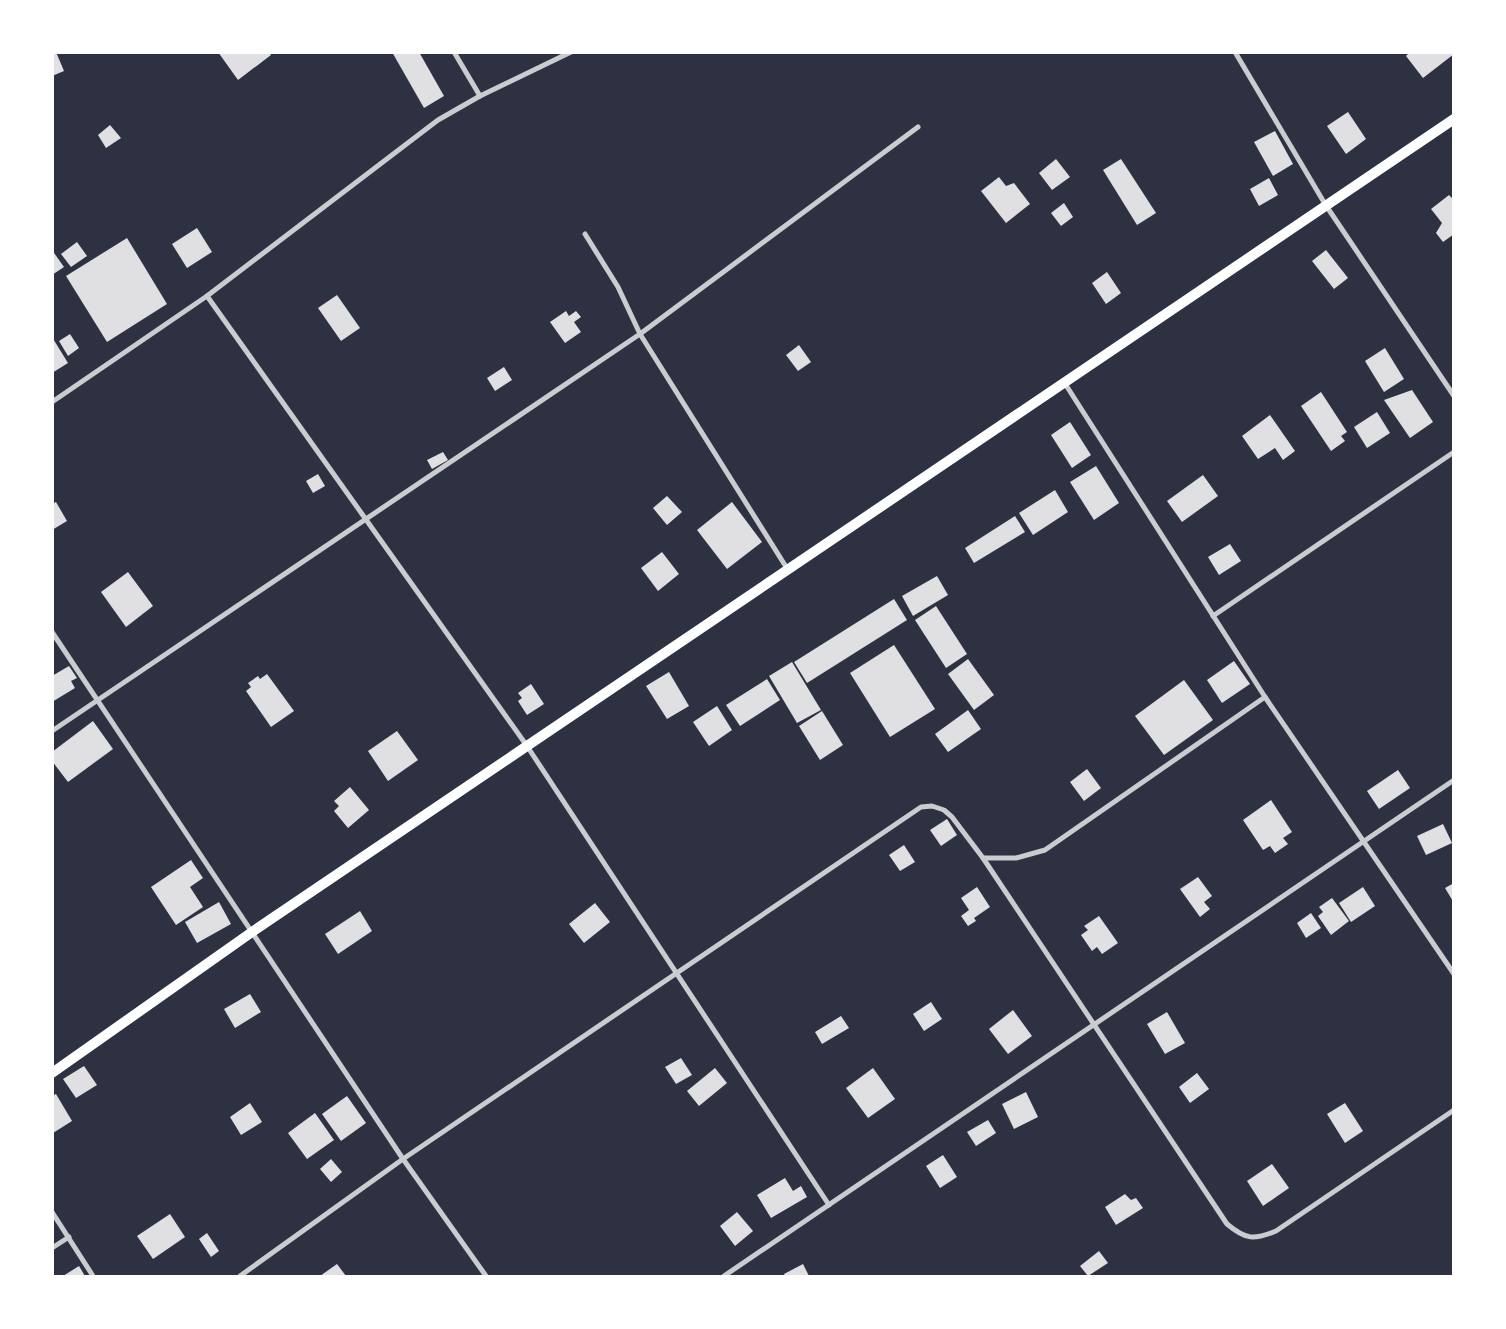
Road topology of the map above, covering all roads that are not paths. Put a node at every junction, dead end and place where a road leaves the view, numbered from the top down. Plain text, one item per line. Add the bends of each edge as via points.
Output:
1 (454, 52) edge
2 (571, 52) edge
3 (1236, 52) edge
4 (480, 96) junction
5 (1454, 119) edge
6 (918, 126) dead end
7 (1325, 204) junction
8 (585, 234) dead end
9 (207, 296) junction
10 (640, 334) junction
11 (1064, 381) junction
12 (1454, 396) edge
13 (52, 402) edge
14 (1454, 452) edge
15 (367, 520) junction
16 (789, 570) junction
17 (1213, 616) junction
18 (52, 632) edge
19 (1265, 697) junction
20 (99, 699) junction
21 (52, 731) edge
22 (527, 746) junction
23 (1454, 780) edge
24 (1362, 842) junction
25 (983, 858) junction
26 (252, 932) junction
27 (676, 973) junction
28 (1454, 974) edge
29 (1094, 1022) junction
30 (52, 1074) edge
31 (1454, 1110) edge
32 (403, 1159) junction
33 (829, 1205) junction
34 (52, 1212) edge
35 (69, 1238) junction
36 (52, 1248) edge
37 (93, 1276) edge
38 (240, 1276) edge
39 (486, 1276) edge
40 (724, 1276) edge

1 - 4 street
2 - 4 street
3 - 7 street
4 - 9 street via 438,120
5 - 7 main road
6 - 10 street
7 - 11 main road
7 - 12 street
8 - 10 street via 618,288
9 - 13 street
9 - 15 street
10 - 15 street
10 - 16 street
11 - 16 main road
11 - 17 street
14 - 17 street
15 - 20 street
15 - 22 street
16 - 22 main road
17 - 19 street
18 - 20 street
19 - 24 street
19 - 25 street via 1045,850 1016,858
20 - 21 street
20 - 26 street
22 - 26 main road
22 - 27 street
23 - 24 street
24 - 28 street
24 - 29 street
25 - 27 street via 944,810 921,807
25 - 29 street
26 - 30 main road
26 - 32 street
27 - 32 street
27 - 33 street
29 - 31 street via 1227,1224 1249,1238 1261,1238 1276,1231
29 - 33 street
32 - 38 street
32 - 39 street
33 - 40 street
34 - 35 street
35 - 36 street
35 - 37 street

